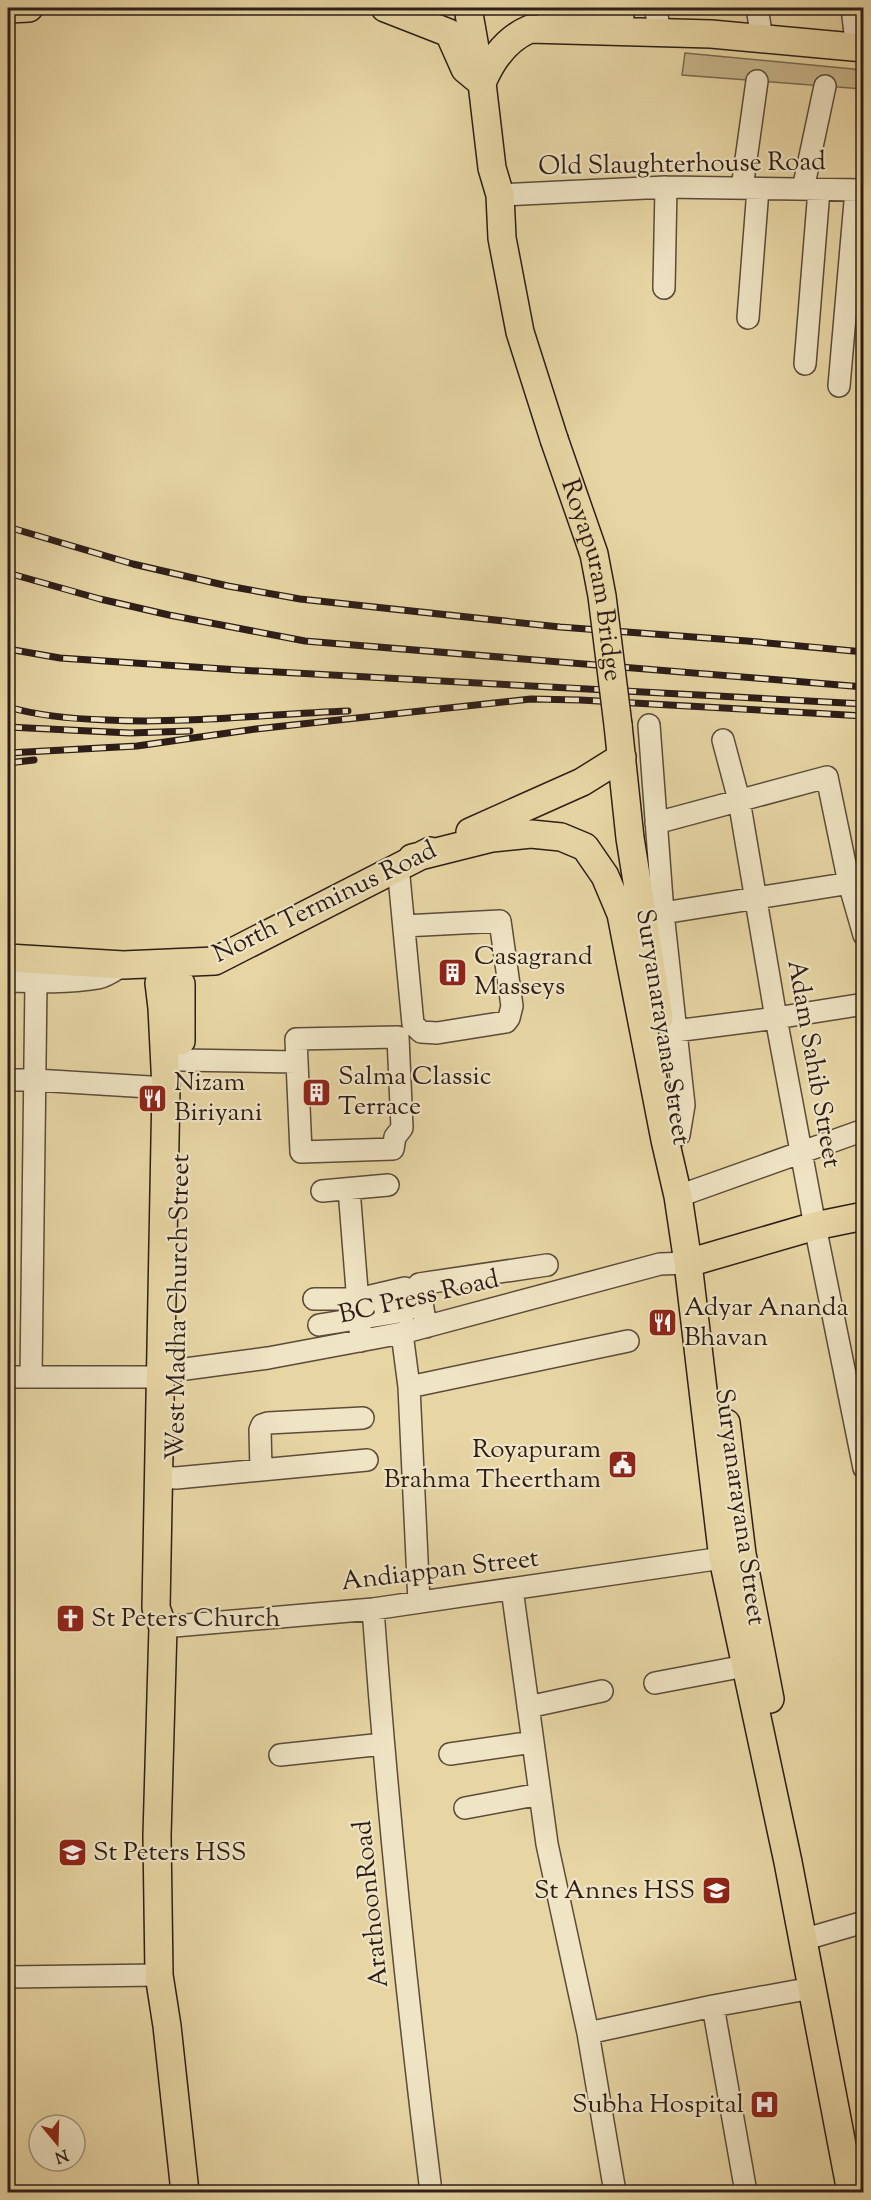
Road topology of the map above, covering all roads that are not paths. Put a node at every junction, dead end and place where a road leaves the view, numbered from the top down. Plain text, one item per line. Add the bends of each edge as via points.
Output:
1 (29, 8) edge
2 (386, 8) edge
3 (468, 8) edge
4 (549, 8) edge
5 (8, 9) edge
6 (657, 14) edge
7 (759, 17) edge
8 (530, 18) edge
9 (859, 31) edge
10 (757, 81) dead end
11 (482, 83) junction
12 (825, 86) dead end
13 (666, 188) junction
14 (750, 188) junction
15 (811, 189) junction
16 (860, 190) edge
17 (500, 195) junction
18 (857, 243) edge
19 (663, 288) dead end
20 (748, 318) dead end
21 (805, 364) dead end
22 (839, 386) dead end
23 (649, 724) dead end
24 (723, 740) dead end
25 (622, 757) junction
26 (739, 800) junction
27 (656, 823) junction
28 (405, 862) junction
29 (856, 882) edge
30 (756, 898) junction
31 (663, 913) junction
32 (404, 926) junction
33 (864, 935) edge
34 (8, 958) edge
35 (215, 962) junction
36 (123, 965) junction
37 (8, 981) edge
38 (36, 982) junction
39 (170, 983) junction
40 (864, 1004) edge
41 (776, 1018) junction
42 (675, 1031) junction
43 (181, 1054) junction
44 (297, 1056) junction
45 (8, 1080) edge
46 (35, 1080) junction
47 (166, 1088) junction
48 (864, 1130) edge
49 (679, 1135) junction
50 (801, 1151) junction
51 (388, 1185) dead end
52 (349, 1189) junction
53 (322, 1191) dead end
54 (690, 1192) junction
55 (864, 1216) edge
56 (814, 1226) junction
57 (697, 1260) junction
58 (547, 1265) dead end
59 (405, 1288) dead end
60 (314, 1299) dead end
61 (359, 1310) junction
62 (406, 1311) dead end
63 (319, 1325) dead end
64 (426, 1327) junction
65 (402, 1333) junction
66 (362, 1341) junction
67 (628, 1341) dead end
68 (169, 1373) junction
69 (8, 1377) edge
70 (31, 1377) junction
71 (409, 1387) junction
72 (363, 1418) dead end
73 (367, 1460) dead end
74 (864, 1468) edge
75 (261, 1470) junction
76 (167, 1477) junction
77 (733, 1557) junction
78 (512, 1589) junction
79 (419, 1602) junction
80 (373, 1609) junction
81 (163, 1627) junction
82 (745, 1666) junction
83 (655, 1683) dead end
84 (602, 1691) dead end
85 (528, 1707) junction
86 (533, 1742) junction
87 (382, 1744) junction
88 (450, 1754) dead end
89 (280, 1755) dead end
90 (540, 1794) junction
91 (465, 1808) dead end
92 (864, 1922) edge
93 (816, 1936) junction
94 (159, 1975) junction
95 (8, 1977) edge
96 (812, 1988) junction
97 (713, 2006) junction
98 (588, 2033) junction
99 (864, 2173) edge
100 (185, 2193) edge
101 (431, 2193) edge
102 (615, 2193) edge
103 (746, 2193) edge
104 (851, 2193) edge

1 - 5 main road
2 - 11 main road via 448,33 465,69
3 - 11 main road, Royapuram Bridge
4 - 6 main road
6 - 7 main road
7 - 9 main road
8 - 9 main road via 711,34
8 - 11 main road via 491,63
10 - 14 street
11 - 17 main road, Royapuram Bridge via 492,168
12 - 15 street
13 - 14 street, Old Slaughterhouse Road
13 - 17 street, Old Slaughterhouse Road
13 - 19 street
14 - 15 street, Old Slaughterhouse Road
14 - 20 street
15 - 16 street, Old Slaughterhouse Road
15 - 21 street
16 - 18 street
17 - 25 main road, Royapuram Bridge, bridge via 502,238 520,332 596,562
18 - 22 street
23 - 27 street
24 - 26 street, Adam Sahib Street
25 - 28 main road, North Terminus Road via 582,782
25 - 49 main road, Suryanarayana Street via 630,838
26 - 27 street
26 - 29 street via 828,777
26 - 30 street, Adam Sahib Street
27 - 31 street
28 - 32 street
28 - 35 main road, North Terminus Road
28 - 57 main road, Suryanarayana Street via 492,838 531,834 561,837 585,847 605,876 621,914 665,1140
29 - 30 street
29 - 33 street
30 - 31 street
30 - 41 street, Adam Sahib Street
31 - 42 street
32 - 32 street via 413,1024 421,1032 506,1022 512,1006 500,921
34 - 36 main road, North Terminus Road
35 - 36 main road, North Terminus Road
35 - 39 main road
36 - 38 street via 99,978
36 - 39 main road
37 - 38 street
38 - 46 street
39 - 43 main road, West Madha Church Street
39 - 47 main road, West Madha Church Street via 162,1008
40 - 41 street
41 - 42 street
41 - 50 street, Adam Sahib Street
42 - 49 street via 684,1105
43 - 44 street
43 - 68 main road, West Madha Church Street
44 - 44 street via 301,1152 393,1149 402,1128 398,1036 296,1039
45 - 46 street
46 - 47 street
46 - 70 street
47 - 68 main road, West Madha Church Street
48 - 50 street
49 - 54 main road, Suryanarayana Street
50 - 54 street
50 - 56 street, Adam Sahib Street
51 - 52 street
52 - 53 street
52 - 61 street
54 - 57 main road, Suryanarayana Street
55 - 56 main road
56 - 57 main road
56 - 74 street, Adam Sahib Street
57 - 64 street, BC Press Road via 660,1264
57 - 77 main road, Suryanarayana Street
58 - 64 street via 419,1284
59 - 61 street
60 - 61 street
61 - 62 street
61 - 63 street
61 - 66 street
64 - 65 street, BC Press Road
65 - 66 street, BC Press Road
65 - 71 street
66 - 68 street, BC Press Road
67 - 71 street
68 - 70 street, BC Press Road
68 - 76 main road, West Madha Church Street
69 - 70 street, BC Press Road
71 - 79 street
72 - 75 street via 262,1425
73 - 75 street
75 - 76 street
76 - 81 main road, West Madha Church Street via 166,1574 156,1608
77 - 78 street, Andiappan Street
77 - 82 main road, Suryanarayana Street
77 - 93 main road, Suryanarayana Street
78 - 79 street, Andiappan Street
78 - 85 street
79 - 80 street, Andiappan Street
80 - 81 street, Andiappan Street
80 - 87 street, ArathoonRoad
81 - 94 main road, West Madha Church Street via 157,1836
82 - 83 street
82 - 96 main road, Suryanarayana Street
84 - 85 street
85 - 86 street
86 - 88 street
86 - 90 street
87 - 89 street
87 - 101 street, ArathoonRoad
90 - 91 street
90 - 98 street
92 - 93 street
93 - 99 main road, Suryanarayana Street
94 - 95 street
94 - 100 main road, West Madha Church Street
96 - 97 street
96 - 104 main road, Suryanarayana Street
97 - 98 street
97 - 103 street
98 - 102 street

